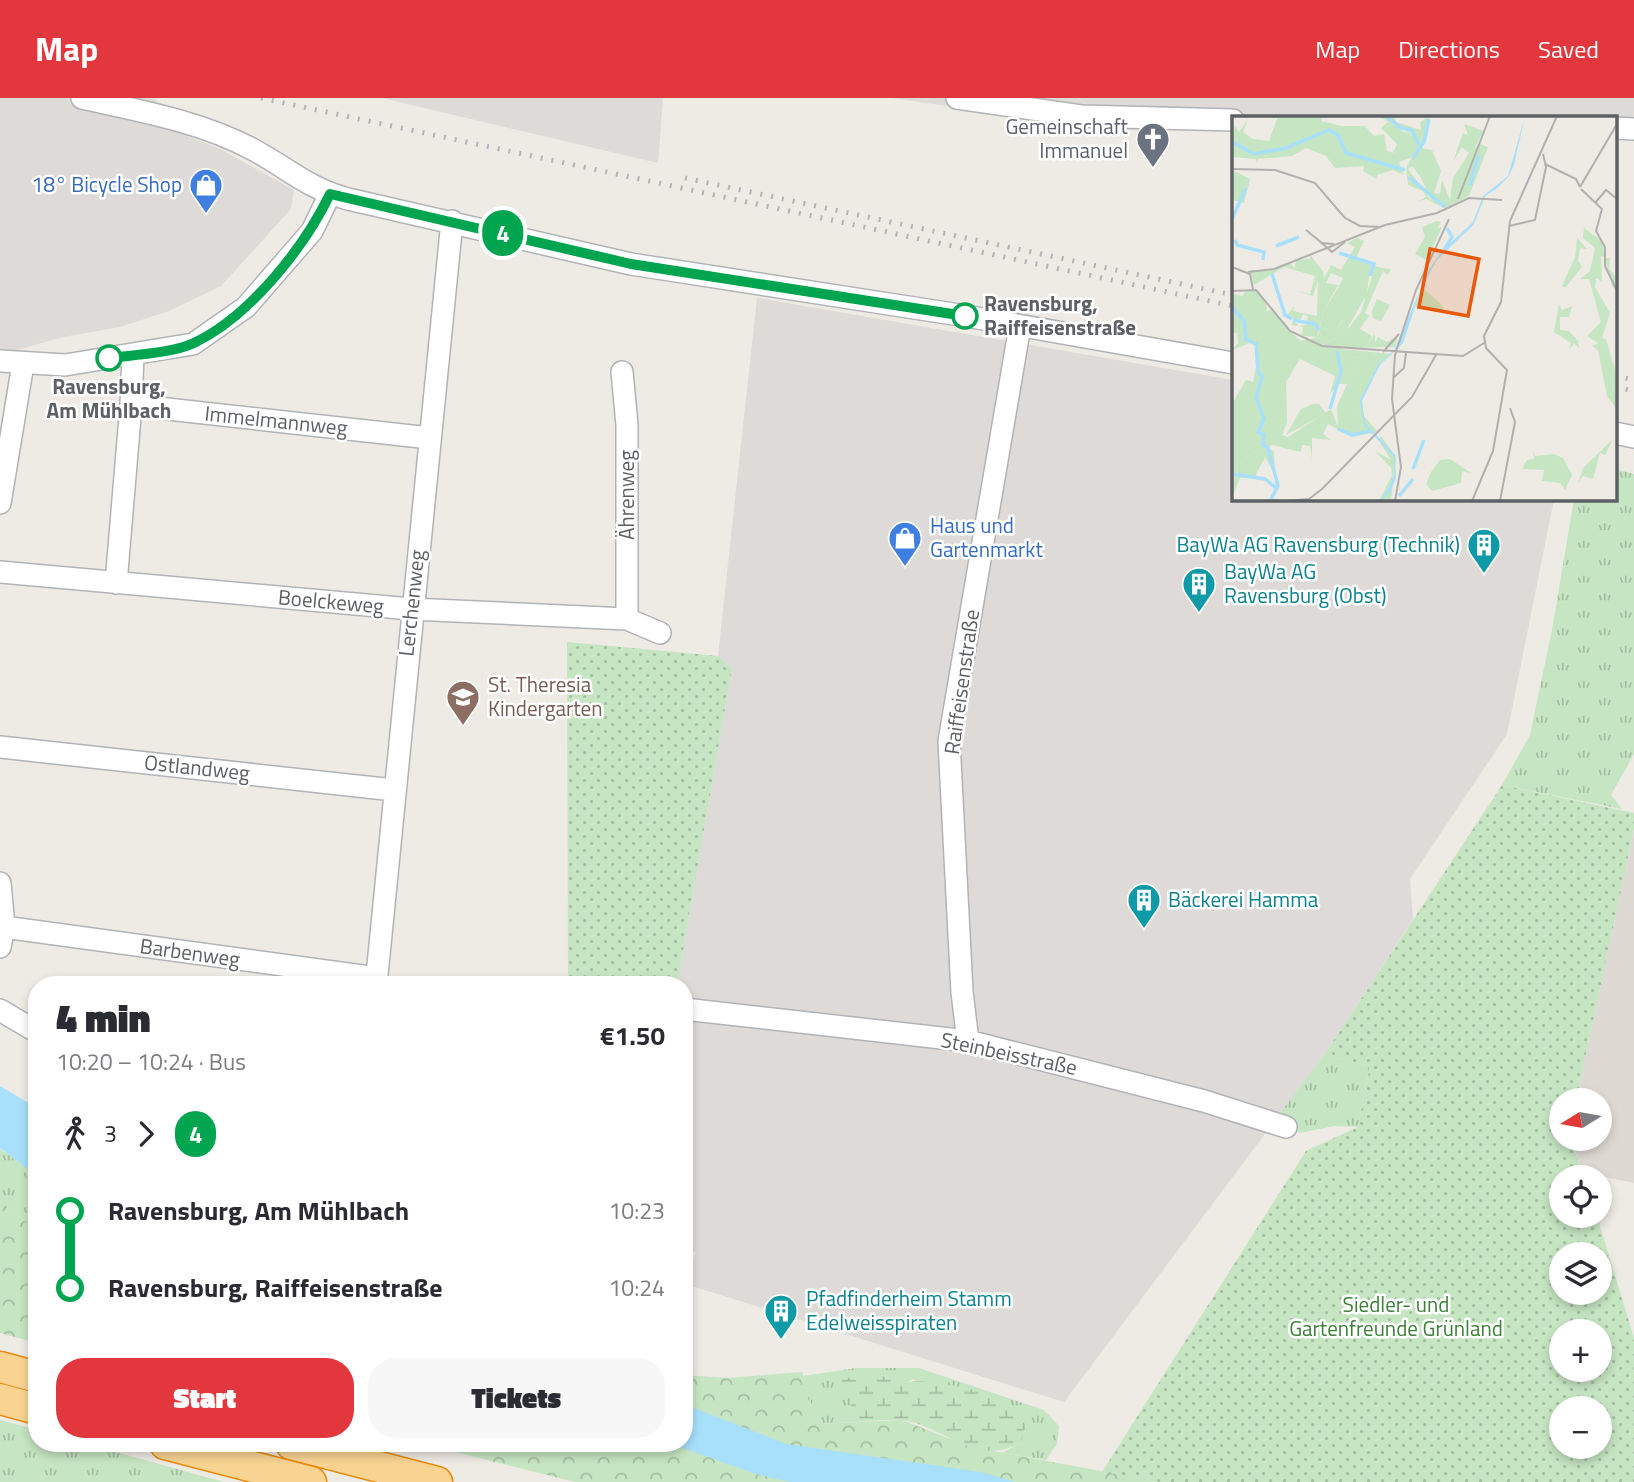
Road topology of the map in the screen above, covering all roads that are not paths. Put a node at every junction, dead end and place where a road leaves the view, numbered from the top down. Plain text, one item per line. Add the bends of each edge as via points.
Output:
1 (82, 98) edge
2 (957, 98) edge
3 (1232, 120) edge
4 (1616, 128) edge
5 (1634, 129) edge
6 (330, 194) junction
7 (452, 220) junction
8 (1020, 326) junction
9 (133, 355) junction
10 (0, 361) edge
11 (1232, 363) edge
12 (23, 364) junction
13 (622, 372) dead end
14 (131, 405) junction
15 (1616, 433) edge
16 (1634, 437) edge
17 (430, 438) junction
18 (0, 503) edge
19 (0, 572) edge
20 (116, 583) junction
21 (411, 609) junction
22 (627, 619) junction
23 (660, 633) dead end
24 (0, 747) edge
25 (394, 790) junction
26 (0, 883) edge
27 (2, 937) edge
28 (334, 976) edge
29 (376, 976) edge
30 (0, 1010) edge
31 (693, 1010) edge
32 (28, 1027) edge
33 (968, 1041) junction
34 (1286, 1128) dead end
35 (0, 1367) edge
36 (28, 1375) edge
37 (0, 1399) edge
38 (28, 1407) edge
39 (196, 1452) edge
40 (322, 1452) edge
41 (311, 1482) edge
42 (437, 1482) edge

1 - 6 street via 194,124 253,150 308,186
2 - 3 street via 1081,116
4 - 5 street
6 - 7 street
6 - 9 street via 312,231 246,307 193,344
7 - 8 street via 631,264
7 - 17 street, Lerchenweg
8 - 11 street
8 - 33 street, Raiffeisenstraße via 949,741
9 - 12 street via 65,365
9 - 14 street
10 - 12 street
12 - 18 street
13 - 22 street, Ährenweg via 627,425
14 - 17 street, Immelmannweg
14 - 20 street
15 - 16 street
17 - 21 street, Lerchenweg
19 - 20 street, Boelckeweg
20 - 21 street, Boelckeweg
21 - 22 street, Boelckeweg
21 - 25 street, Lerchenweg
22 - 23 street, Boelckeweg
24 - 25 street, Ostlandweg
25 - 29 street, Lerchenweg
26 - 27 street
27 - 28 street, Barbenweg
30 - 32 street
31 - 33 street, Steinbeisstraße
33 - 34 street, Steinbeisstraße via 1188,1097
35 - 36 highway
37 - 38 highway
39 - 41 highway
40 - 42 highway

